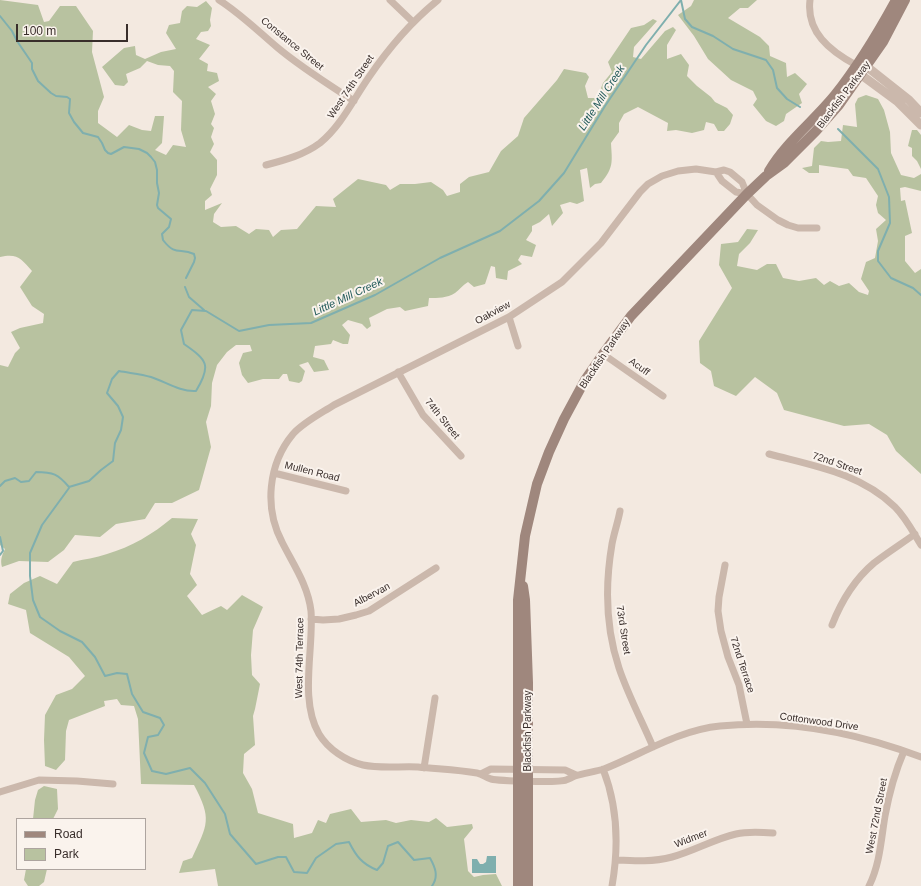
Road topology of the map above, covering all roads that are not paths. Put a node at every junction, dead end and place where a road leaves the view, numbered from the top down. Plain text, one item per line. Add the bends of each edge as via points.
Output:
1 (219, 0) edge
2 (390, 0) edge
3 (438, 0) edge
4 (810, 0) edge
5 (896, 0) edge
6 (905, 0) edge
7 (413, 22) junction
8 (856, 65) junction
9 (864, 70) junction
10 (354, 101) junction
11 (921, 114) edge
12 (921, 125) edge
13 (266, 165) dead end
14 (716, 172) junction
15 (766, 176) junction
16 (746, 194) junction
17 (816, 228) dead end
18 (509, 317) junction
19 (518, 346) dead end
20 (603, 354) junction
21 (398, 372) junction
22 (663, 396) dead end
23 (769, 454) dead end
24 (461, 456) dead end
25 (274, 473) junction
26 (346, 491) dead end
27 (620, 511) dead end
28 (915, 534) junction
29 (921, 545) edge
30 (725, 565) dead end
31 (436, 568) dead end
32 (521, 576) junction
33 (310, 620) junction
34 (832, 625) dead end
35 (435, 698) dead end
36 (747, 724) junction
37 (653, 747) junction
38 (904, 751) junction
39 (921, 757) edge
40 (424, 768) junction
41 (603, 769) junction
42 (518, 770) junction
43 (528, 770) junction
44 (481, 774) junction
45 (576, 775) junction
46 (518, 780) junction
47 (528, 781) junction
48 (113, 784) dead end
49 (0, 792) edge
50 (773, 832) dead end
51 (616, 860) junction
52 (518, 886) edge
53 (528, 886) edge
54 (612, 886) edge
55 (869, 886) edge

1 - 10 street, Constance Street via 235,10 279,49
2 - 7 street
3 - 7 street, West 74th Street
4 - 8 street via 811,19 816,31 828,45
5 - 8 main road, Blackfish Parkway
6 - 9 main road, Blackfish Parkway via 883,42
7 - 10 street, West 74th Street via 380,61
8 - 9 street
8 - 15 main road, Blackfish Parkway via 835,95 776,158
9 - 11 street via 909,100
9 - 12 street
9 - 15 main road, Blackfish Parkway via 816,131 784,163
10 - 13 street, West 74th Street via 332,132 319,144 297,156
14 - 16 street, Oakview via 722,181 736,192
14 - 16 street, Oakview via 730,172 742,182
14 - 18 street, Oakview via 696,169 678,171 648,184 601,244 576,269 562,282
15 - 16 main road, Blackfish Parkway
16 - 17 street, Oakview via 768,213 788,225 806,229
16 - 20 main road, Blackfish Parkway via 631,316
18 - 19 street
18 - 21 street, Oakview
20 - 22 street, Acuff
20 - 32 main road, Blackfish Parkway via 585,380 564,419 537,484 525,536
21 - 24 street, 74th Street via 423,415
21 - 25 street, Oakview via 334,405 294,433 281,452
23 - 28 street, 72nd Street via 829,470 861,482 895,507
25 - 26 street, Mullen Road
25 - 33 street, West 74th Terrace via 270,506 280,539 304,584 311,611
27 - 37 street, 73rd Street via 612,544 609,620 619,667
28 - 29 street, 72nd Street
28 - 34 street via 873,564 860,578 845,598
30 - 36 street, 72nd Terrace via 718,611 721,631 739,685
31 - 33 street, Albervan via 369,611 339,619
32 - 42 main road, Blackfish Parkway via 518,600
32 - 43 main road, Blackfish Parkway via 526,619
33 - 40 street, West 74th Terrace via 309,700 312,719 320,735 332,749 363,765
35 - 40 street
36 - 37 street, Cottonwood Drive via 699,729
36 - 38 street, Cottonwood Drive via 794,726 835,732 876,741
37 - 41 street, Cottonwood Drive
38 - 39 street, Cottonwood Drive
38 - 55 street, West 72nd Street via 890,795 875,874
40 - 44 street, Cottonwood Drive
41 - 45 street, Cottonwood Drive
41 - 51 street via 615,812
42 - 43 street, Cottonwood Drive
42 - 44 street, Cottonwood Drive via 491,769
42 - 46 main road, Blackfish Parkway
43 - 45 street, Cottonwood Drive via 565,770
43 - 47 main road, Blackfish Parkway
44 - 46 street, Cottonwood Drive via 491,779
45 - 47 street, Cottonwood Drive via 564,782
46 - 47 street, Cottonwood Drive
46 - 52 main road, Blackfish Parkway
47 - 53 main road, Blackfish Parkway
48 - 49 street via 77,780 39,780
50 - 51 street, Widmer via 737,833 685,853 655,860
51 - 54 street

